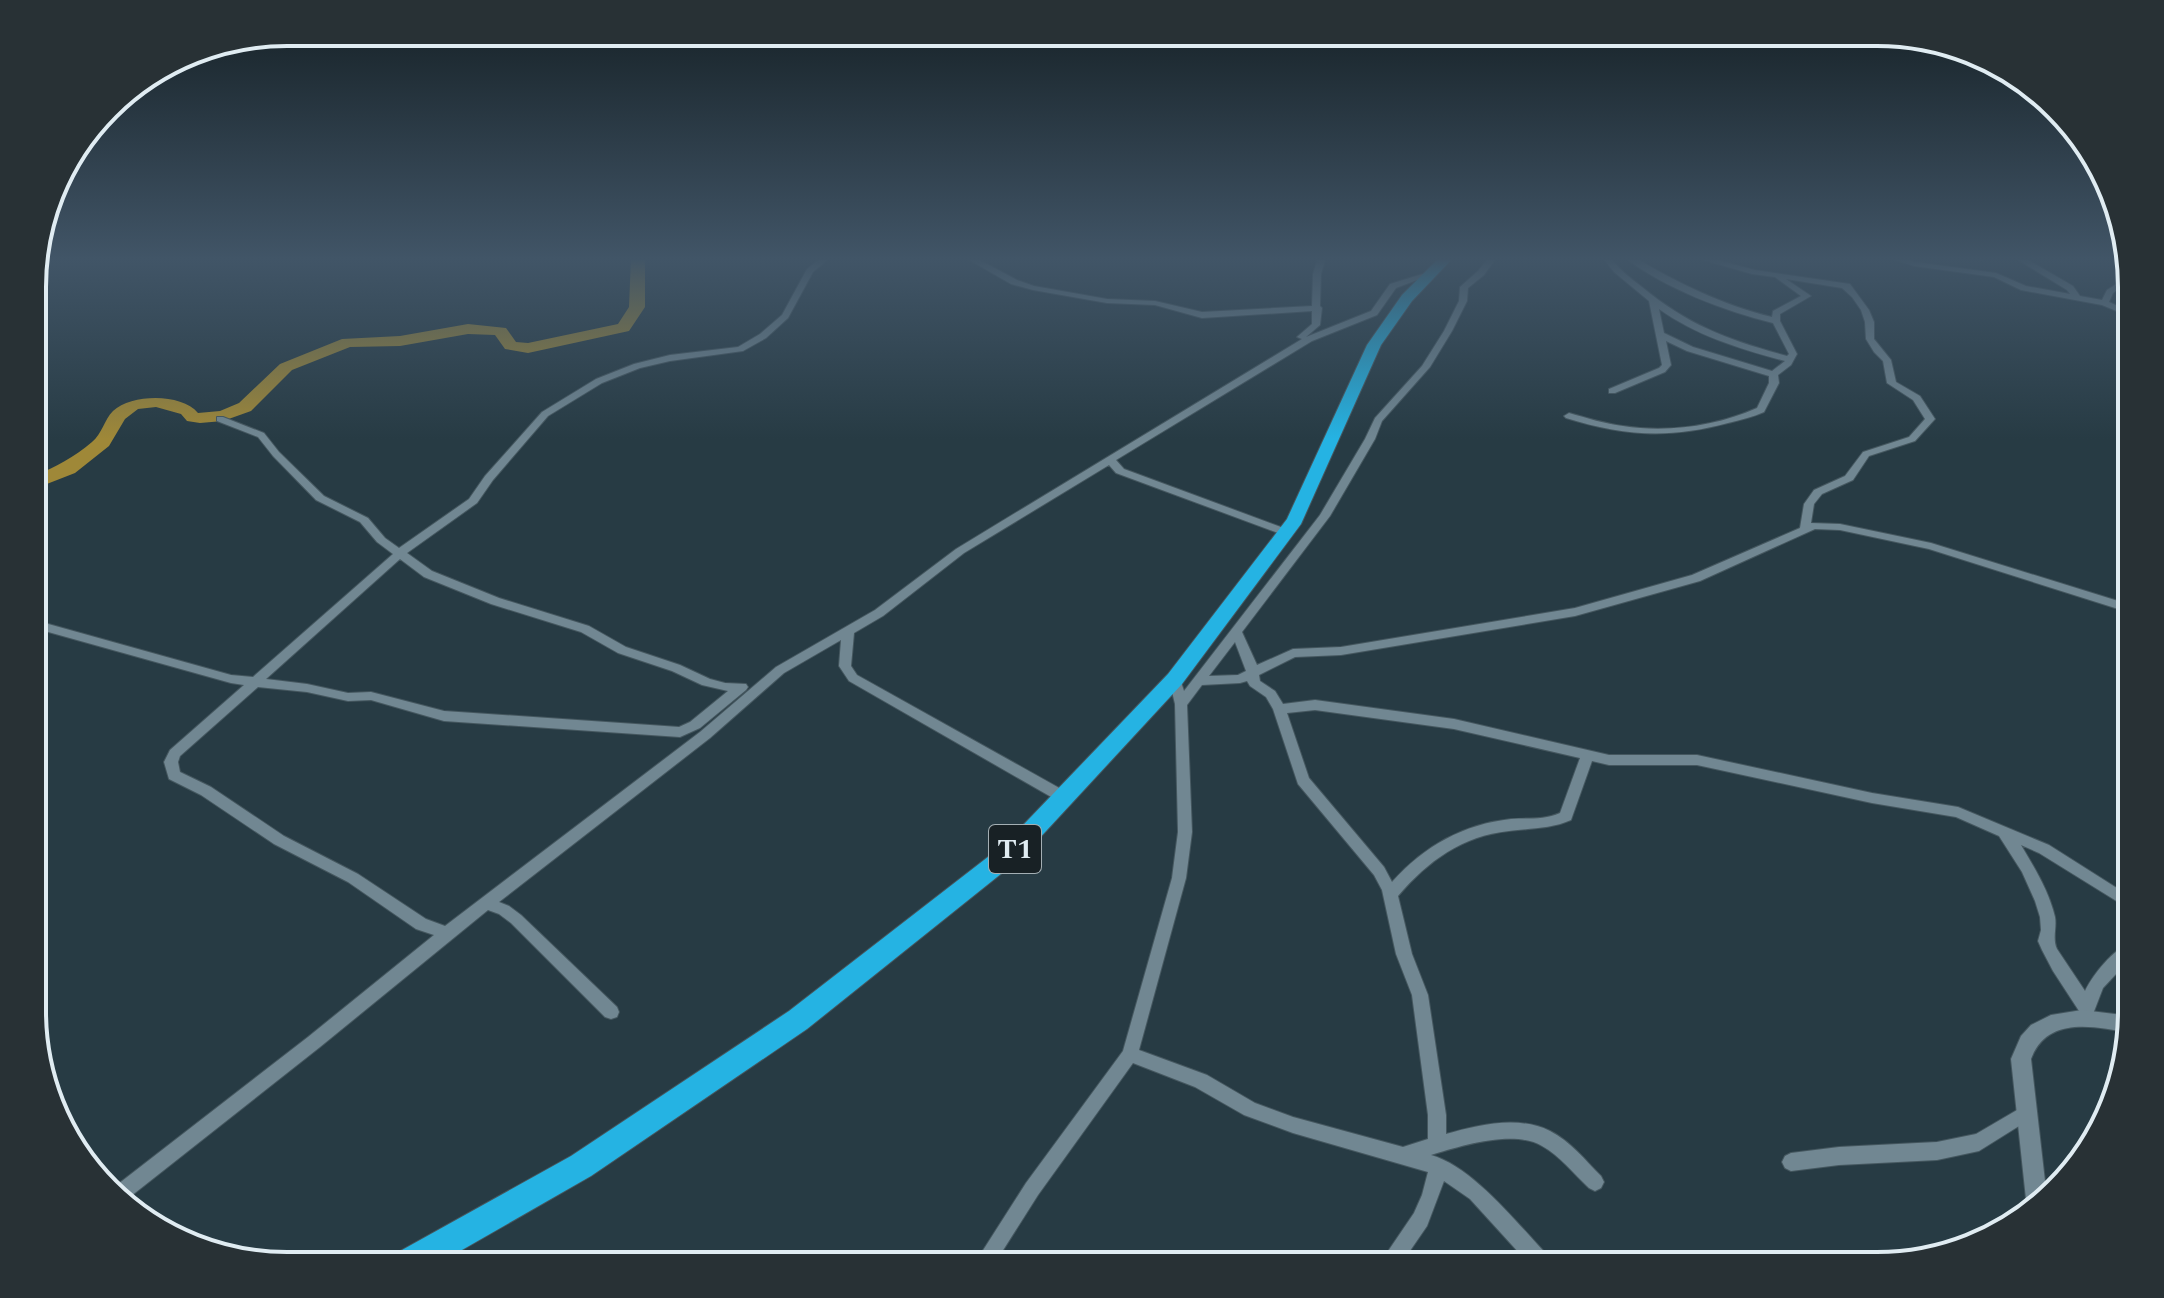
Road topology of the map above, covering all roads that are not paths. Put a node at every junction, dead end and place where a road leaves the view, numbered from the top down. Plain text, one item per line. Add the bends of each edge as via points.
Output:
1 (783, 318) edge
2 (1316, 318) edge
3 (1363, 318) edge
4 (1392, 318) edge
5 (1454, 318) edge
6 (1656, 318) edge
7 (1678, 318) edge
8 (1764, 318) edge
9 (1777, 318) edge
10 (1868, 318) edge
11 (1776, 321) junction
12 (1659, 334) junction
13 (1277, 358) junction
14 (1790, 360) junction
15 (1773, 374) junction
16 (1612, 391) dead end
17 (1569, 416) dead end
18 (220, 419) dead end
19 (1111, 461) junction
20 (1805, 528) junction
21 (1285, 532) junction
22 (400, 555) junction
23 (2117, 604) edge
24 (46, 627) edge
25 (848, 630) junction
26 (1237, 633) junction
27 (1252, 673) junction
28 (1175, 679) junction
29 (258, 681) junction
30 (1201, 681) junction
31 (761, 684) junction
32 (742, 687) junction
33 (1181, 704) junction
34 (1279, 709) junction
35 (1587, 756) junction
36 (1065, 798) junction
37 (2002, 829) junction
38 (1390, 894) junction
39 (2117, 895) edge
40 (485, 903) junction
41 (447, 933) junction
42 (2117, 962) edge
43 (611, 1012) dead end
44 (2081, 1012) junction
45 (2117, 1023) edge
46 (1130, 1054) junction
47 (2028, 1118) junction
48 (1437, 1143) junction
49 (1405, 1155) junction
50 (1791, 1162) dead end
51 (1438, 1166) junction
52 (1595, 1182) dead end
53 (126, 1189) edge
54 (2036, 1192) edge
55 (1398, 1251) edge
56 (1530, 1251) edge
57 (429, 1252) edge
58 (991, 1252) edge

1 - 22 street via 740,349 637,366 553,409 473,501
2 - 13 street via 1312,331
3 - 13 street
4 - 21 highway, T1
5 - 26 street via 1432,359 1378,420 1325,516
6 - 12 street
7 - 14 street via 1702,334
8 - 11 street
9 - 11 street
10 - 20 street via 1872,342 1892,367 1892,383 1914,396 1930,419 1912,439 1866,454 1849,478 1818,492 1809,504
11 - 14 street via 1793,354
12 - 15 street
12 - 16 street via 1665,368
13 - 19 street
14 - 15 street
15 - 17 street via 1761,410 1692,430 1618,430
18 - 22 street via 261,435 320,498 364,520
19 - 21 street via 1120,471
19 - 25 street via 960,551
20 - 23 street via 1840,527 1906,540
20 - 27 street via 1762,551 1648,593 1547,618 1341,651 1293,653
21 - 28 highway, T1
22 - 29 street
22 - 32 street via 428,574 495,601 585,629 622,650 706,682
24 - 29 street via 177,666
25 - 31 street
25 - 36 street via 845,666 853,678
26 - 27 street
26 - 30 street
27 - 30 street via 1228,681
27 - 34 street via 1254,683 1271,694
28 - 33 street
28 - 36 highway, T1
29 - 32 street via 348,697 371,696 453,718 672,733 695,725
29 - 41 street via 175,753 174,775 279,840 326,862 421,924
30 - 33 street
31 - 32 street
31 - 40 street via 705,735
33 - 46 street via 1185,832 1179,878
34 - 35 street via 1315,705 1454,724
34 - 38 street via 1303,780 1379,871
35 - 37 street via 1697,760 1958,812
35 - 38 street via 1566,816 1550,823 1485,827 1456,837 1407,873
36 - 57 highway, T1 via 1014,850 798,1020 581,1166
37 - 39 street
37 - 44 street via 2039,892 2050,918 2046,941
38 - 48 street via 1420,995
40 - 41 street
40 - 43 street via 516,919
41 - 53 street
42 - 44 street
44 - 45 street
44 - 47 street via 2040,1028 2024,1044
46 - 49 street via 1293,1125
46 - 58 street
47 - 50 street via 2017,1118 1979,1142 1937,1151
47 - 54 street
48 - 49 street
48 - 52 street via 1530,1133 1542,1136
49 - 51 street
51 - 55 street via 1424,1218
51 - 56 street via 1476,1193

